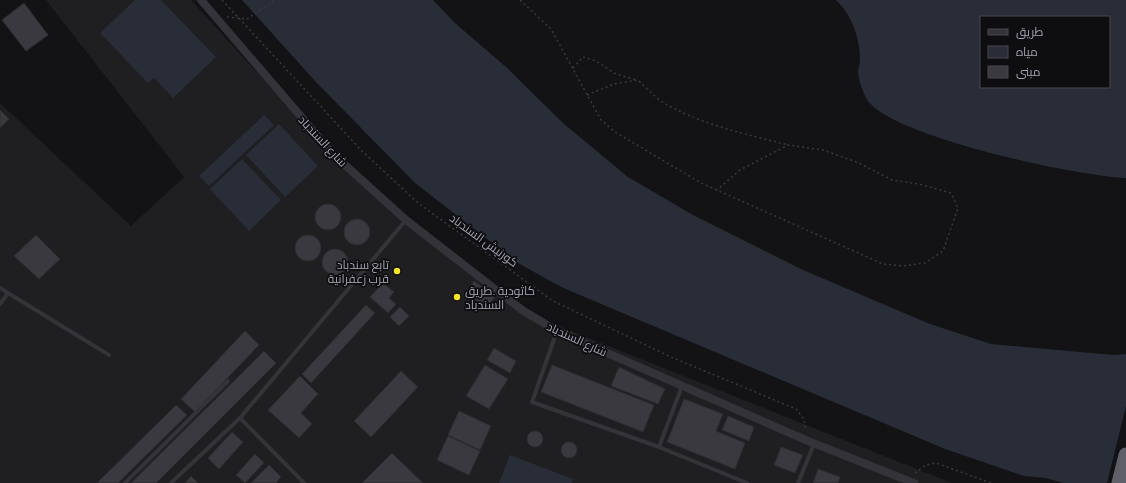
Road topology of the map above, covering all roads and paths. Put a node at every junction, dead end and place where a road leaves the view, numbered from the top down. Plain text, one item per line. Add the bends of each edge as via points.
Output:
1 (201, 0) edge
2 (222, 0) edge
3 (275, 0) edge
4 (520, 0) edge
5 (215, 16) junction
6 (238, 18) junction
7 (573, 68) junction
8 (638, 80) junction
9 (587, 95) junction
10 (788, 145) junction
11 (717, 190) junction
12 (406, 220) junction
13 (0, 288) edge
14 (8, 292) junction
15 (0, 304) edge
16 (557, 331) junction
17 (110, 355) dead end
18 (228, 381) dead end
19 (682, 386) junction
20 (240, 418) junction
21 (811, 442) junction
22 (659, 447) junction
23 (1126, 456) edge
24 (910, 482) edge
25 (125, 483) edge
26 (170, 483) edge
27 (304, 483) edge
28 (747, 483) edge
29 (798, 483) edge
30 (991, 483) edge
31 (1119, 483) edge

1 - 5 street, شارع السندباد
2 - 6 path, كورنيش السندباد
3 - 6 path via 247,19
4 - 7 path via 550,29
5 - 6 path
5 - 12 street, شارع السندباد via 334,155
6 - 21 path, كورنيش السندباد via 361,150 418,202 553,302 671,357 796,408 804,419
7 - 8 path via 583,57 596,61 616,74
7 - 9 path
8 - 9 path via 614,84
8 - 10 path via 663,102 693,117
9 - 11 path via 601,120 615,132
10 - 11 path via 740,170
10 - 11 path via 823,150 860,163 892,180 951,193 958,208 943,251 925,263 903,266 883,264
12 - 16 street, شارع السندباد via 522,310
12 - 20 lane
13 - 14 lane
14 - 15 lane
14 - 17 lane
16 - 19 street, شارع السندباد
16 - 22 lane via 532,402
18 - 25 lane
19 - 21 street, شارع السندباد
19 - 22 lane
20 - 26 lane
20 - 27 lane
21 - 24 street, شارع السندباد
21 - 29 lane
22 - 28 lane
23 - 31 highway
24 - 30 path via 926,465 936,463

